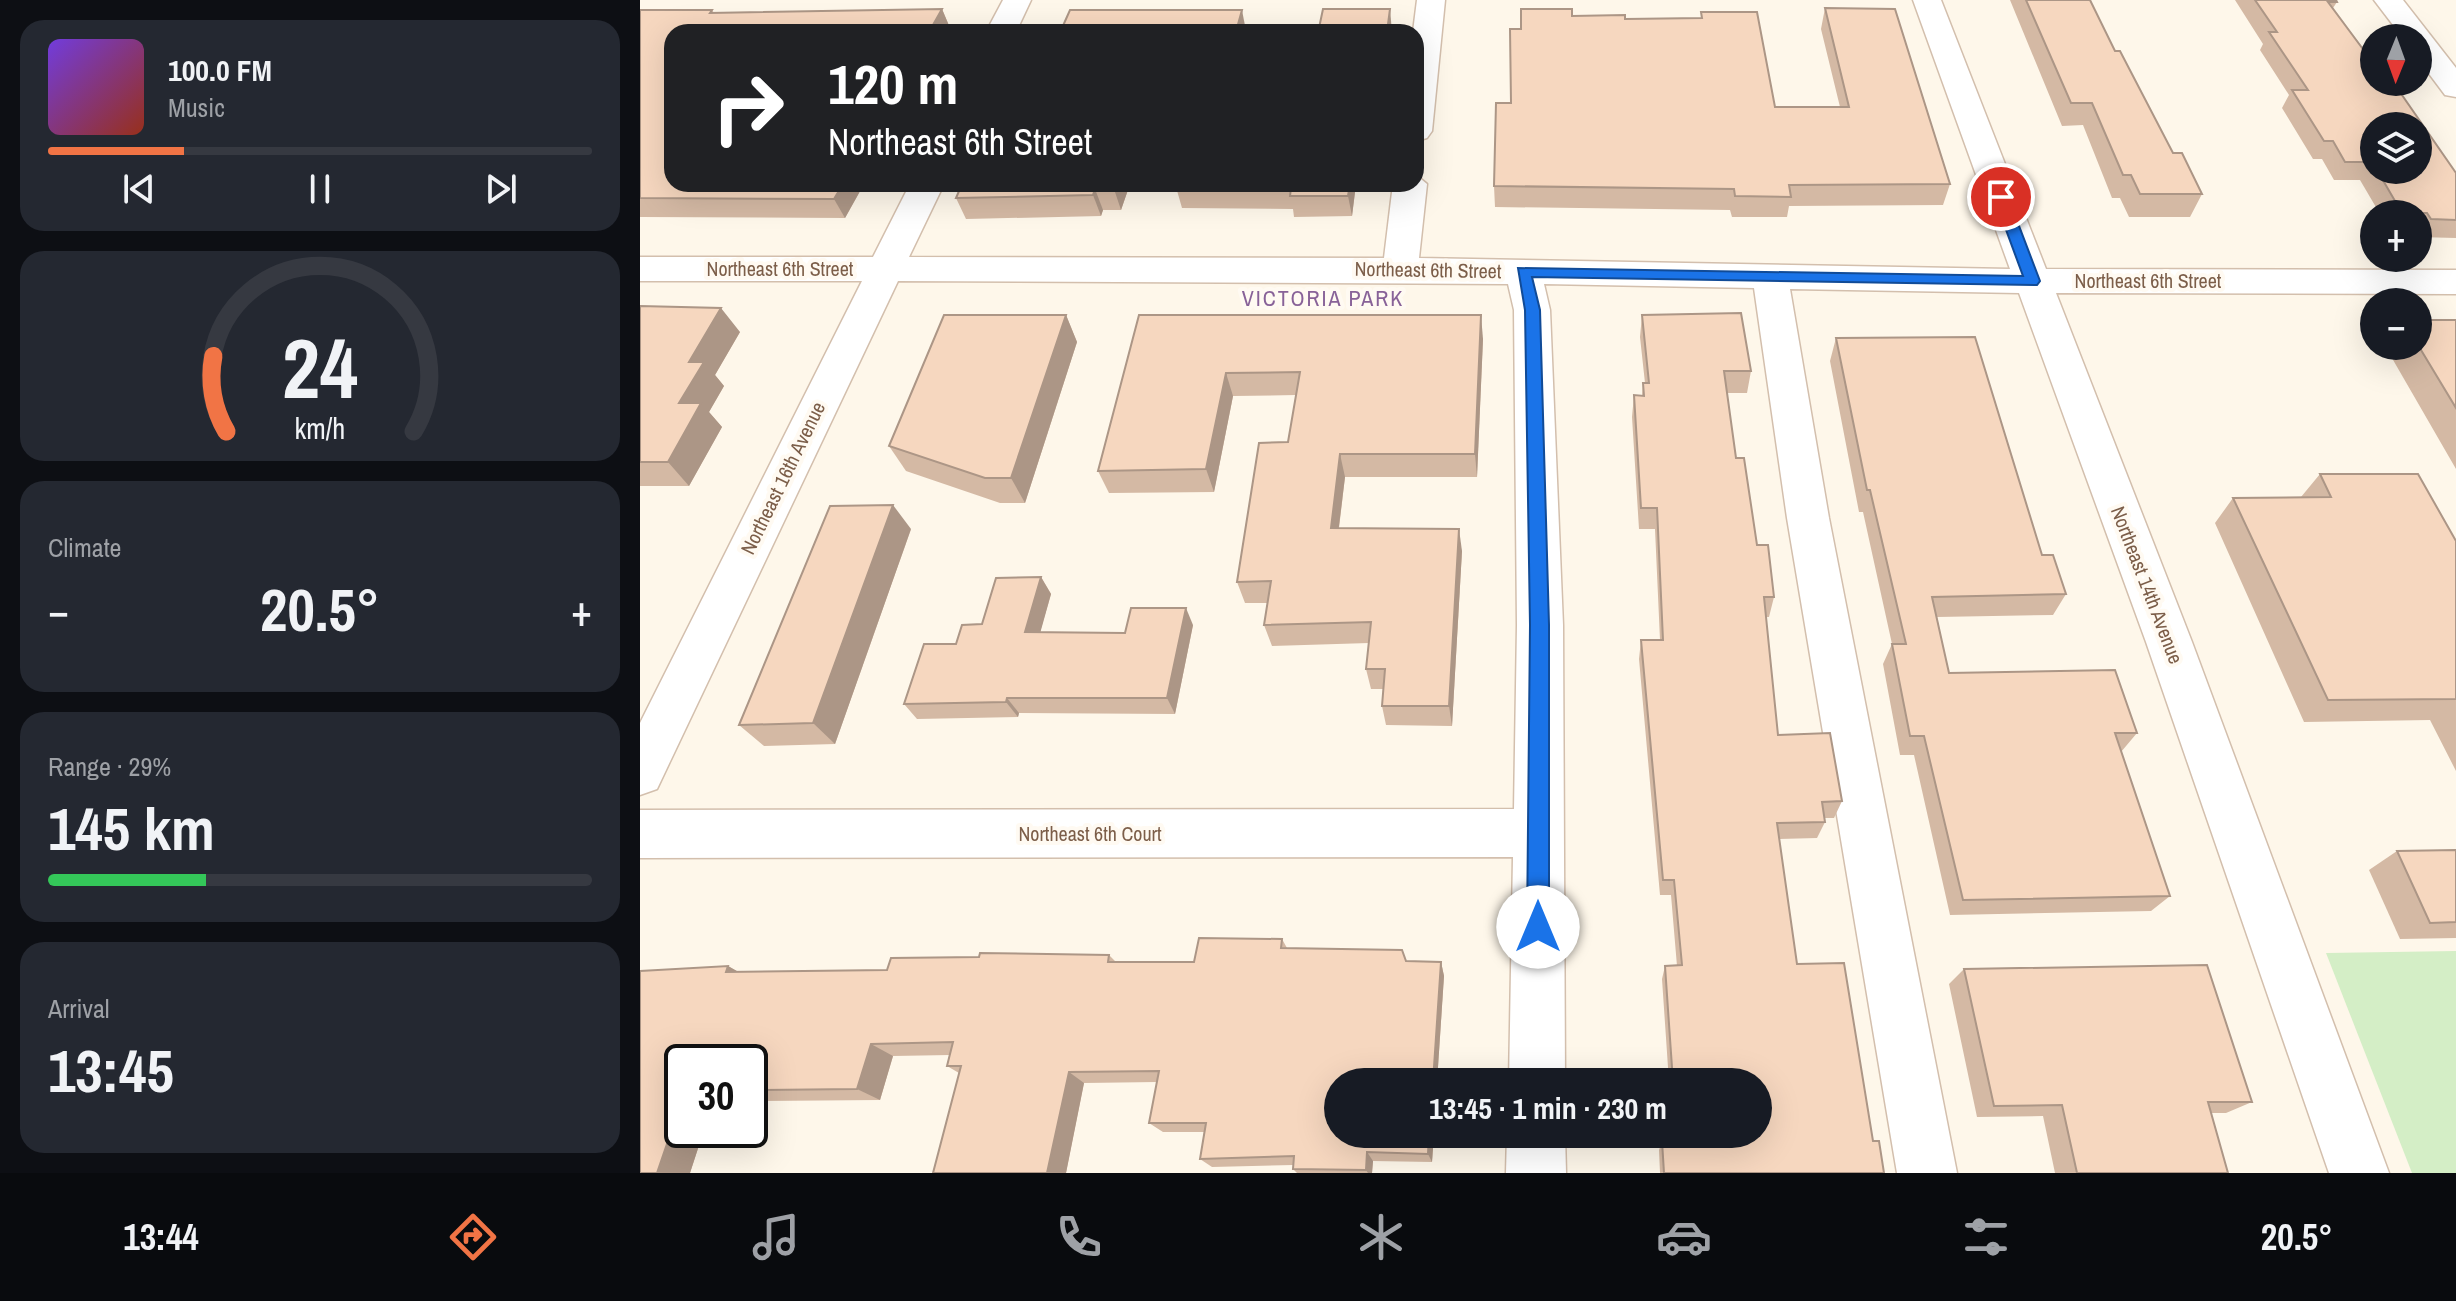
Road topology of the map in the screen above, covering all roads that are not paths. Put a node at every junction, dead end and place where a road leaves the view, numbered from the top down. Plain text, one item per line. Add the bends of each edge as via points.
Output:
1 (1017, 0) edge
2 (1431, 0) edge
3 (1927, 0) edge
4 (2388, 0) edge
5 (1005, 24) edge
6 (2407, 24) edge
7 (2432, 56) edge
8 (1424, 61) edge
9 (2456, 88) edge
10 (923, 192) edge
11 (1409, 192) edge
12 (640, 269) edge
13 (885, 269) junction
14 (1400, 270) junction
15 (1523, 272) junction
16 (1770, 276) junction
17 (2032, 281) junction
18 (2456, 282) edge
19 (640, 773) edge
20 (1539, 833) junction
21 (640, 834) edge
22 (1537, 1068) edge
23 (1536, 1148) edge
24 (1536, 1173) edge
25 (1927, 1173) edge
26 (2359, 1173) edge

1 - 5 street
2 - 8 street
3 - 17 street, Northeast 14th Avenue
4 - 6 street
7 - 9 street
10 - 13 street, Northeast 16th Avenue
11 - 14 street
12 - 13 street, Northeast 6th Street
13 - 14 street, Northeast 6th Street
13 - 19 street, Northeast 16th Avenue
14 - 15 street, Northeast 6th Street
15 - 16 street, Northeast 6th Street
15 - 20 street via 1532,310
16 - 17 street, Northeast 6th Street
16 - 25 street via 1808,518
17 - 18 street, Northeast 6th Street
17 - 26 street, Northeast 14th Avenue via 2169,642
20 - 21 street, Northeast 6th Court
20 - 22 street
23 - 24 street

